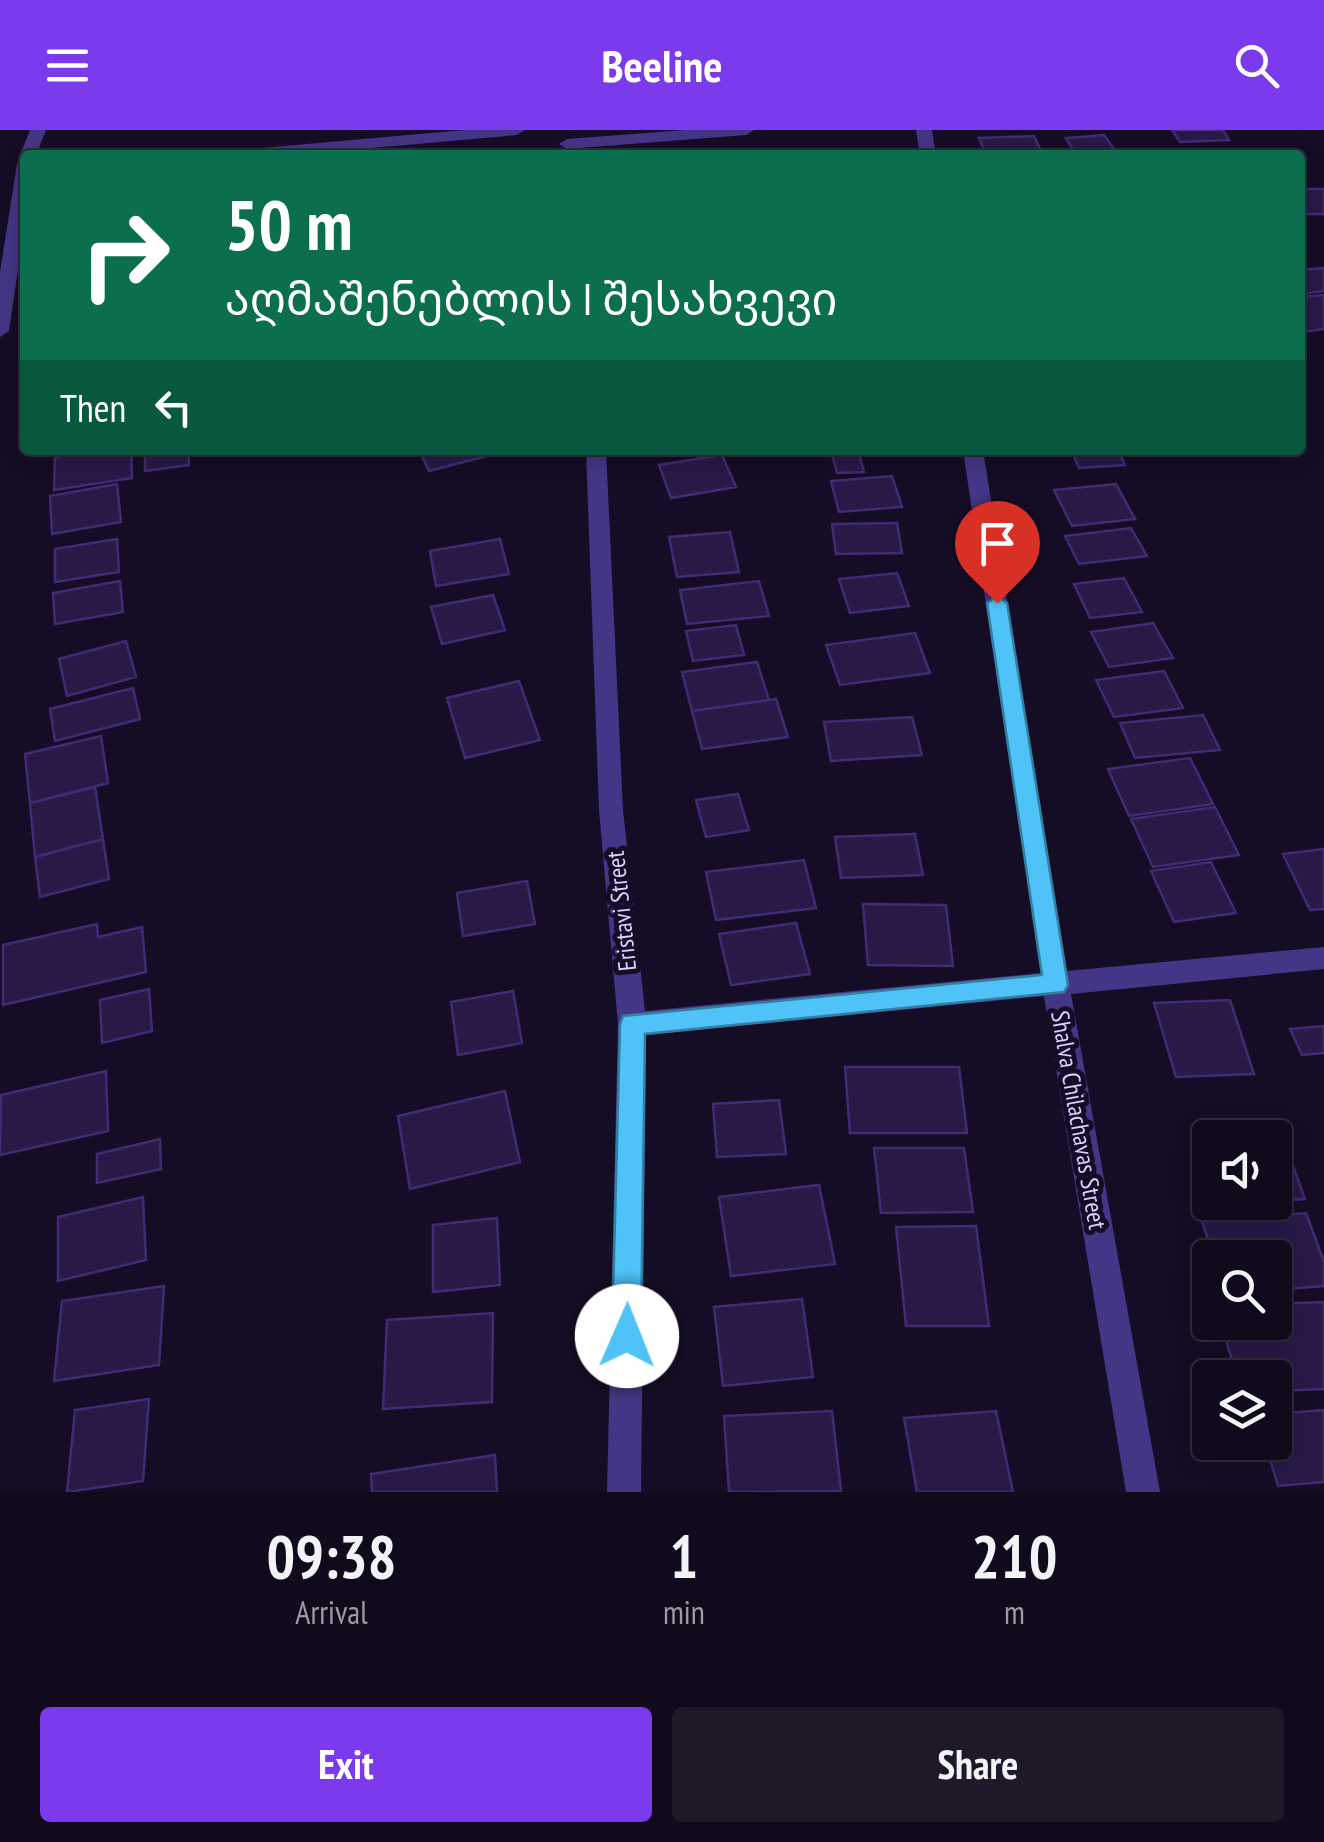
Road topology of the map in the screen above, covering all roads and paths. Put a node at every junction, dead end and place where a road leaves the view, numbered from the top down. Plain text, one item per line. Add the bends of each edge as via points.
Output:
1 (518, 130) edge
2 (746, 130) edge
3 (571, 143) edge
4 (295, 150) edge
5 (20, 198) edge
6 (0, 331) edge
7 (596, 455) edge
8 (975, 455) edge
9 (1324, 958) edge
10 (1056, 985) junction
11 (632, 1024) junction
12 (624, 1492) edge
13 (1143, 1492) edge

1 - 4 street
2 - 3 street
5 - 6 street
7 - 11 street, Eristavi Street via 611,810
8 - 10 street, Shalva Chilachavas Street
9 - 10 street
10 - 11 street
10 - 13 street, Shalva Chilachavas Street
11 - 12 street, Eristavi Street

